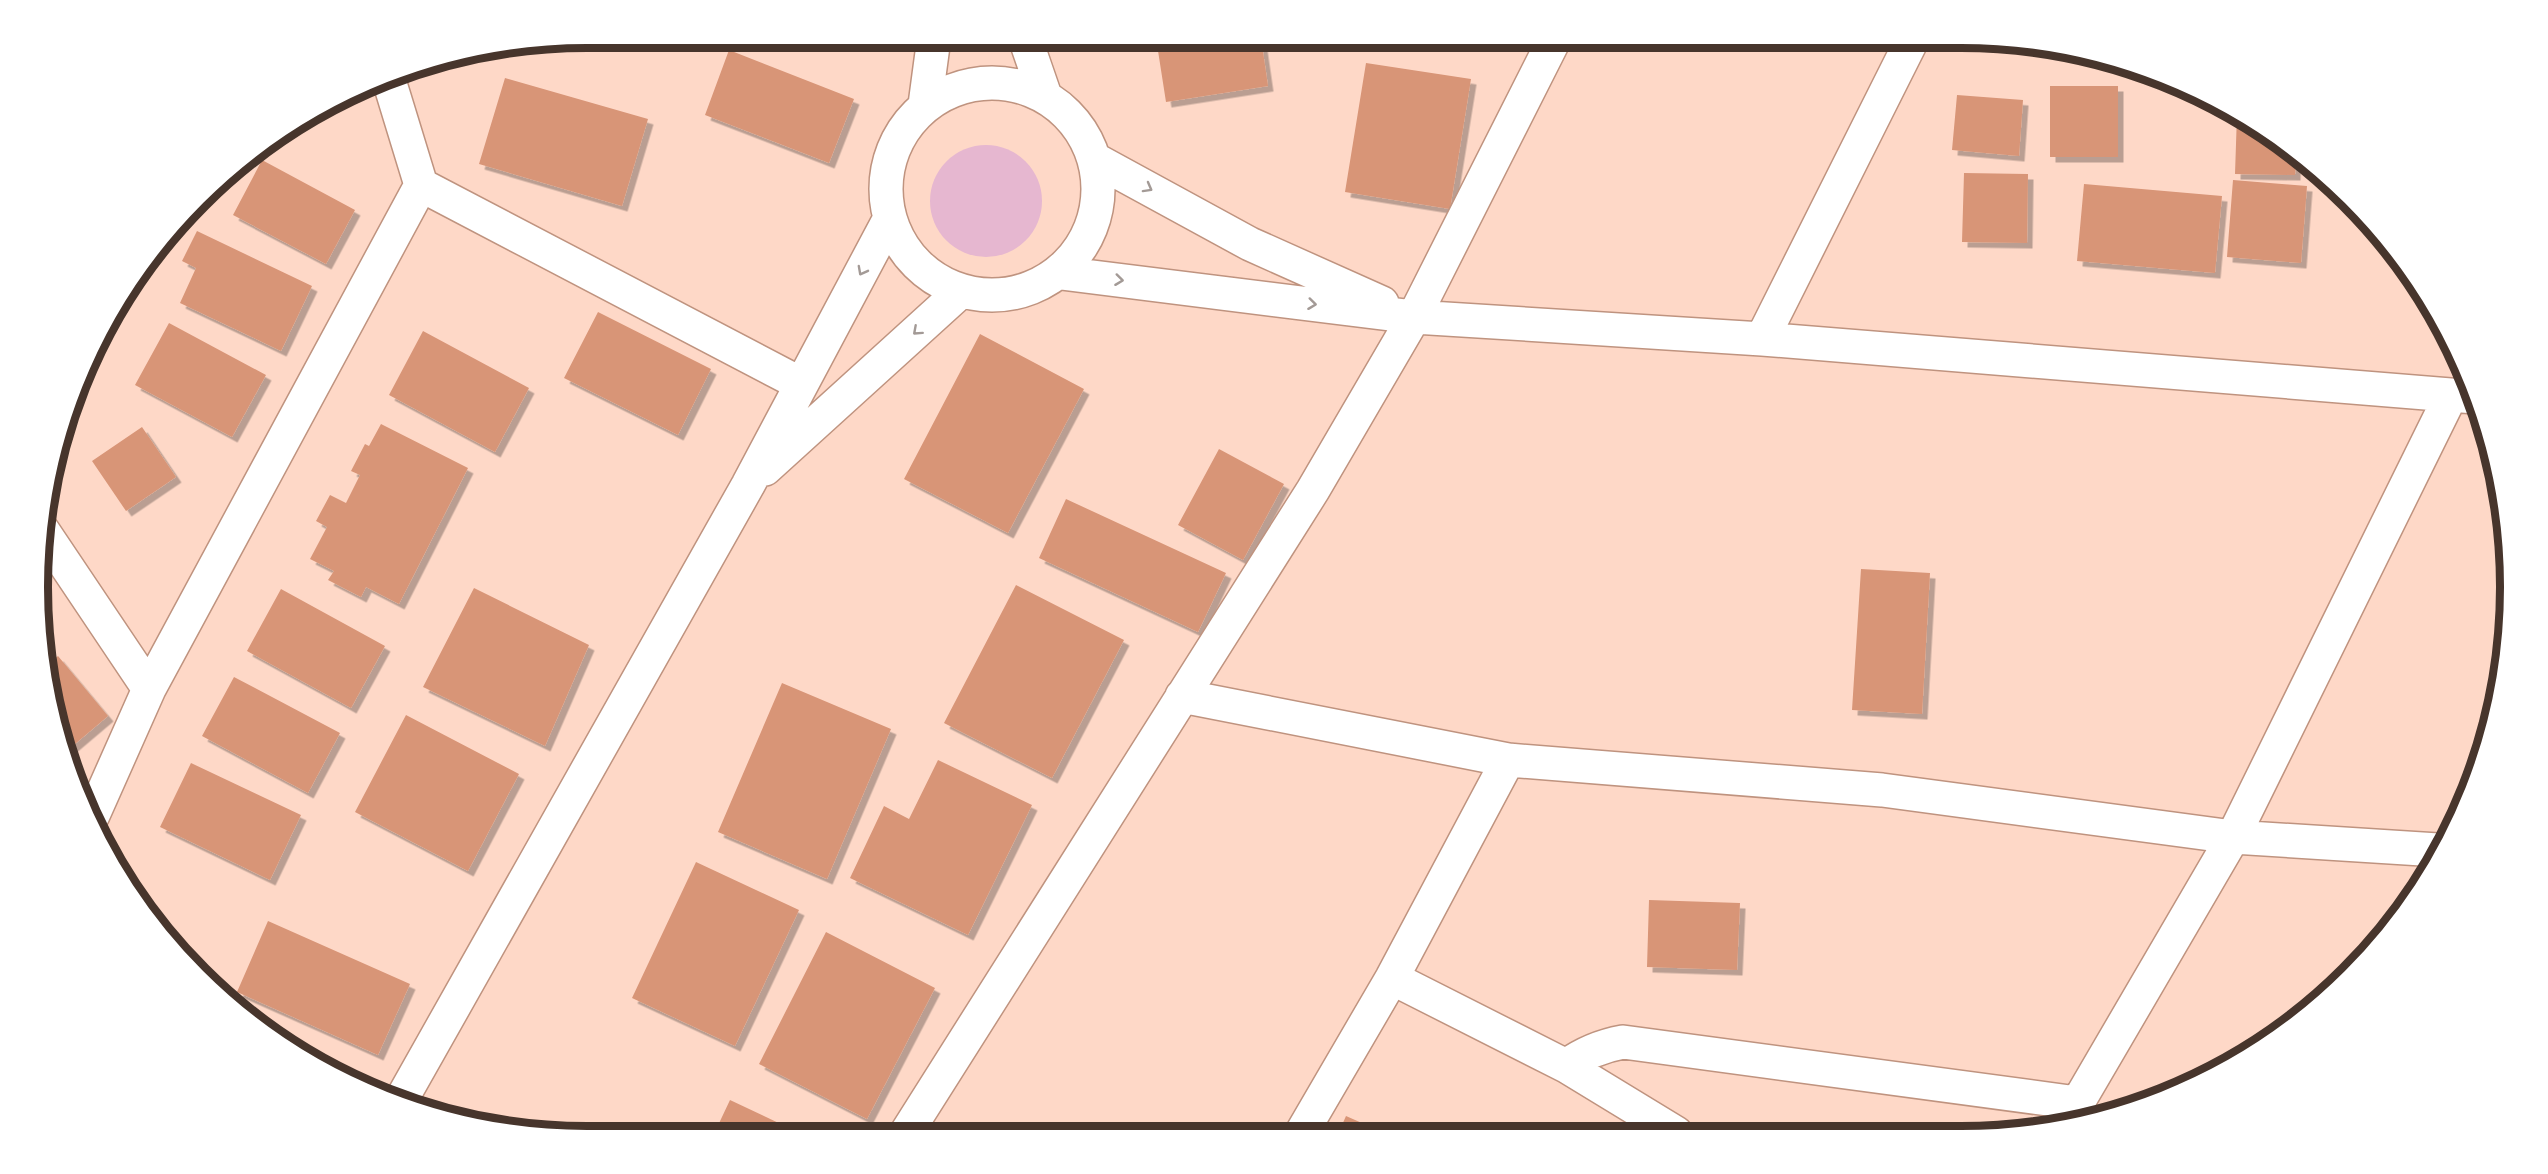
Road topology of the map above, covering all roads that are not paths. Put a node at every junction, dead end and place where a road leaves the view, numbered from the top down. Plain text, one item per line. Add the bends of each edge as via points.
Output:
1 (933, 48) edge
2 (1028, 48) edge
3 (1550, 48) edge
4 (1908, 48) edge
5 (391, 85) edge
6 (1045, 96) junction
7 (925, 105) junction
8 (1096, 160) junction
9 (422, 185) junction
10 (889, 220) junction
11 (1061, 273) junction
12 (960, 292) junction
13 (1414, 317) junction
14 (1762, 339) junction
15 (801, 384) junction
16 (2463, 396) edge
17 (748, 485) junction
18 (50, 542) edge
19 (149, 689) junction
20 (1182, 696) junction
21 (1508, 760) junction
22 (96, 808) edge
23 (2233, 837) junction
24 (2431, 850) edge
25 (1392, 978) junction
26 (1566, 1066) junction
27 (405, 1094) edge
28 (2072, 1113) edge
29 (910, 1126) edge
30 (1306, 1126) edge
31 (1665, 1126) edge

1 - 7 street
2 - 6 street
3 - 13 street
4 - 14 street
5 - 9 street
6 - 7 street via 1005,83 973,85
6 - 8 street via 1077,123
7 - 10 street via 898,138 885,178
8 - 11 street via 1100,201 1091,231
8 -> 13 street via 1250,244
9 - 15 street
9 - 19 street
10 - 12 street via 904,251 929,276
10 -> 15 street
11 - 12 street via 1013,295
11 -> 13 street
12 -> 17 street
13 - 14 street
13 - 20 street via 1313,490
14 - 16 street
15 - 17 street
16 - 23 street
17 - 27 street
18 - 19 street
19 - 22 street
20 - 21 street
20 - 29 street
21 - 23 street via 1882,790
21 - 25 street
23 - 24 street
23 - 28 street
25 - 26 street
25 - 30 street
26 - 28 street via 1603,1045 1623,1042
26 - 31 street

